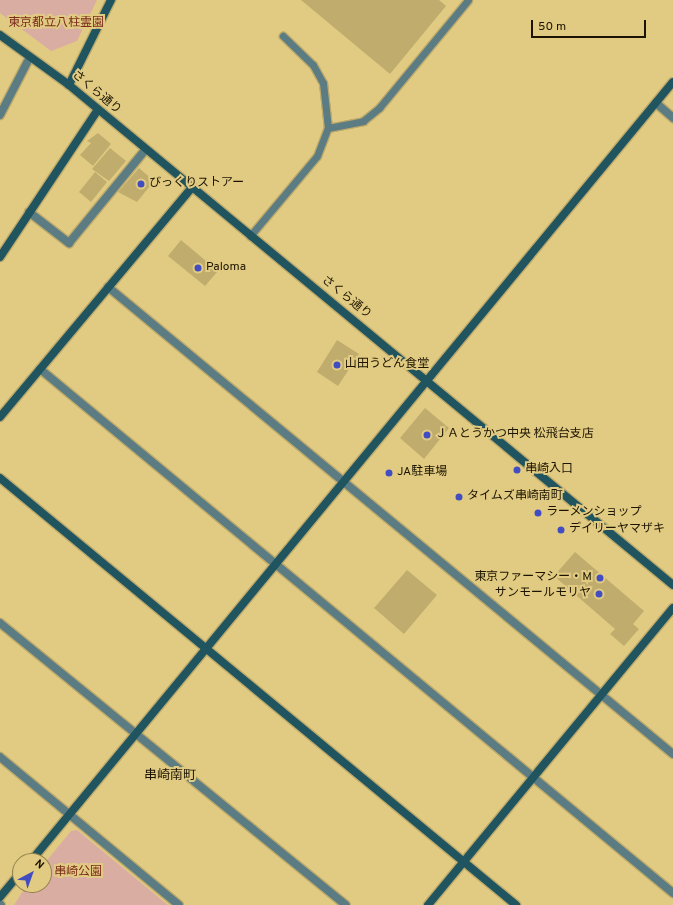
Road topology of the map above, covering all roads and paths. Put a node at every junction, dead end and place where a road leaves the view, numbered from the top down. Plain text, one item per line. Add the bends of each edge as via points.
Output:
1 (110, 0) edge
2 (468, 0) edge
3 (0, 35) edge
4 (282, 36) dead end
5 (30, 57) junction
6 (673, 82) edge
7 (69, 85) junction
8 (656, 103) junction
9 (97, 111) junction
10 (0, 115) edge
11 (673, 118) edge
12 (328, 128) junction
13 (145, 150) junction
14 (192, 187) junction
15 (30, 212) junction
16 (250, 236) junction
17 (0, 258) edge
18 (108, 288) junction
19 (40, 369) junction
20 (427, 381) junction
21 (0, 417) edge
22 (0, 478) edge
23 (344, 483) junction
24 (276, 564) junction
25 (673, 585) edge
26 (673, 608) edge
27 (0, 623) edge
28 (206, 649) junction
29 (600, 695) junction
30 (136, 734) junction
31 (673, 754) edge
32 (0, 757) edge
33 (533, 777) junction
34 (70, 815) junction
35 (38, 853) edge
36 (463, 861) junction
37 (12, 883) edge
38 (673, 893) edge
39 (0, 897) edge
40 (179, 905) edge
41 (346, 905) edge
42 (428, 905) edge
43 (516, 905) edge

1 - 7 street
2 - 12 lane via 379,108 363,121
3 - 5 street, さくら通り
4 - 12 lane via 313,65 323,83
5 - 7 street, さくら通り
5 - 10 street
6 - 8 street
7 - 9 street, さくら通り
8 - 11 street
8 - 20 street
9 - 13 street, さくら通り
9 - 15 street
12 - 16 lane via 317,156
13 - 14 street, さくら通り
13 - 15 street via 68,243
14 - 16 street, さくら通り
14 - 18 street
15 - 17 street
16 - 20 street, さくら通り
18 - 19 street
18 - 23 street
19 - 21 street
19 - 24 street
20 - 23 street
20 - 25 street, さくら通り
22 - 28 street
23 - 24 street
23 - 29 street
24 - 28 street
24 - 33 street
26 - 29 street
27 - 30 street
28 - 30 street
28 - 36 street
29 - 31 street
29 - 33 street
30 - 34 street
30 - 41 street
32 - 34 street
33 - 36 street
33 - 38 street
34 - 35 street
34 - 40 street
36 - 42 street
36 - 43 street
37 - 39 street

